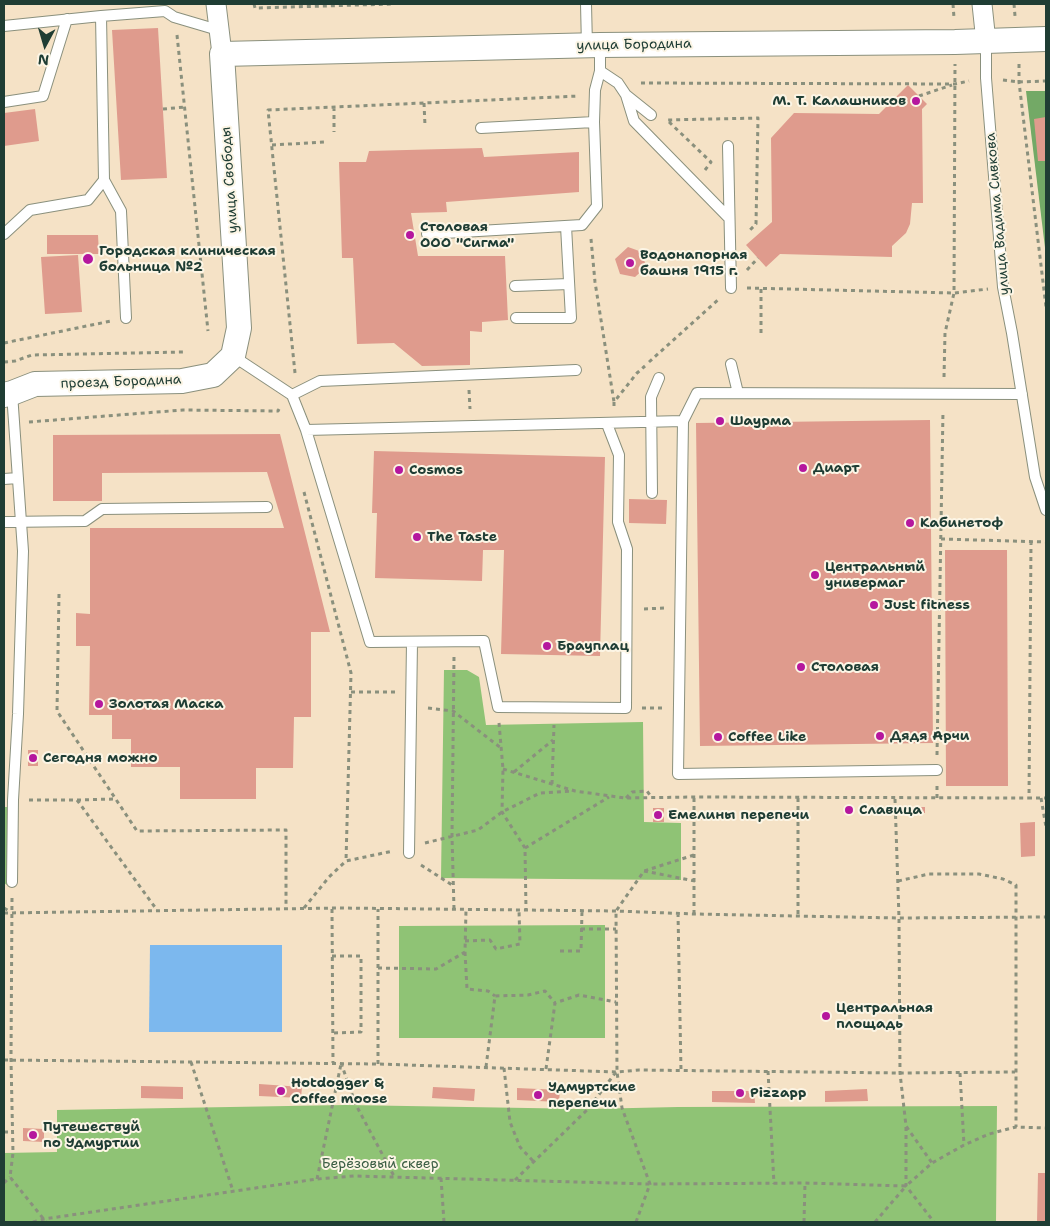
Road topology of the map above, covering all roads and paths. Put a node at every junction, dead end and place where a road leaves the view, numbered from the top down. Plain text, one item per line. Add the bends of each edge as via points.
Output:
1 (216, 4) edge
2 (254, 4) edge
3 (355, 4) edge
4 (393, 4) edge
5 (586, 4) edge
6 (953, 4) edge
7 (982, 4) edge
8 (275, 6) edge
9 (101, 16) junction
10 (174, 17) junction
11 (67, 19) junction
12 (4, 26) edge
13 (218, 30) junction
14 (1046, 39) edge
15 (955, 42) junction
16 (986, 42) junction
17 (594, 45) junction
18 (222, 54) junction
19 (600, 71) junction
20 (986, 78) junction
21 (1046, 81) edge
22 (1019, 82) junction
23 (618, 83) junction
24 (955, 84) junction
25 (596, 90) junction
26 (626, 95) junction
27 (919, 96) dead end
28 (4, 102) edge
29 (424, 103) junction
30 (185, 107) junction
31 (334, 107) junction
32 (163, 109) dead end
33 (651, 115) dead end
34 (594, 122) junction
35 (425, 126) dead end
36 (481, 128) dead end
37 (334, 132) dead end
38 (326, 142) dead end
39 (272, 145) junction
40 (728, 146) dead end
41 (104, 180) junction
42 (729, 218) junction
43 (566, 226) junction
44 (4, 234) edge
45 (427, 234) dead end
46 (593, 259) dead end
47 (569, 284) junction
48 (515, 286) dead end
49 (1003, 287) junction
50 (731, 288) junction
51 (761, 289) junction
52 (954, 293) junction
53 (1046, 307) edge
54 (126, 318) joint
55 (516, 318) dead end
56 (208, 331) dead end
57 (761, 333) dead end
58 (4, 344) edge
59 (184, 352) dead end
60 (232, 356) junction
61 (293, 356) dead end
62 (4, 362) edge
63 (731, 364) dead end
64 (576, 370) dead end
65 (468, 375) junction
66 (659, 378) dead end
67 (738, 393) junction
68 (943, 393) junction
69 (8, 394) edge
70 (1022, 394) junction
71 (292, 395) junction
72 (614, 402) junction
73 (282, 420) dead end
74 (650, 421) junction
75 (683, 421) junction
76 (14, 423) junction
77 (611, 423) junction
78 (472, 427) junction
79 (306, 430) junction
80 (18, 478) junction
81 (4, 479) edge
82 (302, 485) dead end
83 (652, 493) dead end
84 (267, 507) dead end
85 (1046, 510) edge
86 (4, 522) edge
87 (21, 522) junction
88 (941, 539) junction
89 (1031, 541) junction
90 (1046, 542) edge
91 (59, 594) dead end
92 (652, 608) dead end
93 (642, 609) dead end
94 (454, 641) junction
95 (412, 642) junction
96 (498, 707) junction
97 (554, 707) junction
98 (626, 708) junction
99 (680, 709) junction
100 (553, 739) junction
101 (503, 768) junction
102 (937, 770) junction
103 (514, 772) junction
104 (700, 773) junction
105 (552, 784) junction
106 (575, 791) junction
107 (610, 797) junction
108 (694, 797) junction
109 (625, 798) junction
110 (652, 798) junction
111 (798, 798) junction
112 (937, 798) junction
113 (1029, 798) junction
114 (1041, 798) junction
115 (1046, 798) edge
116 (116, 799) junction
117 (895, 799) junction
118 (12, 800) junction
119 (77, 800) junction
120 (502, 812) junction
121 (1046, 827) edge
122 (525, 848) junction
123 (409, 852) joint
124 (694, 855) junction
125 (346, 861) dead end
126 (644, 871) junction
127 (695, 880) junction
128 (898, 881) junction
129 (12, 882) joint
130 (452, 885) junction
131 (4, 908) edge
132 (286, 909) junction
133 (332, 909) junction
134 (378, 909) junction
135 (454, 909) junction
136 (466, 910) junction
137 (519, 910) junction
138 (526, 910) junction
139 (158, 911) junction
140 (582, 911) junction
141 (616, 911) junction
142 (4, 912) edge
143 (12, 912) junction
144 (678, 913) junction
145 (694, 914) junction
146 (798, 916) junction
147 (1016, 917) junction
148 (1046, 917) edge
149 (899, 918) junction
150 (581, 929) junction
151 (616, 929) junction
152 (465, 941) junction
153 (560, 951) dead end
154 (465, 952) junction
155 (332, 956) junction
156 (378, 968) junction
157 (495, 996) junction
158 (616, 1002) junction
159 (555, 1003) junction
160 (333, 1033) junction
161 (4, 1060) edge
162 (11, 1060) junction
163 (191, 1062) junction
164 (333, 1063) junction
165 (341, 1063) junction
166 (378, 1064) junction
167 (486, 1067) junction
168 (504, 1068) junction
169 (546, 1069) junction
170 (681, 1071) junction
171 (768, 1071) junction
172 (617, 1072) junction
173 (960, 1072) junction
174 (1016, 1072) junction
175 (900, 1073) junction
176 (906, 1126) junction
177 (1016, 1127) junction
178 (1046, 1128) edge
179 (4, 1132) edge
180 (12, 1132) junction
181 (964, 1145) junction
182 (534, 1162) junction
183 (932, 1164) junction
184 (10, 1177) junction
185 (395, 1178) junction
186 (441, 1178) junction
187 (317, 1179) junction
188 (515, 1180) junction
189 (4, 1183) edge
190 (805, 1183) junction
191 (650, 1184) junction
192 (774, 1184) junction
193 (906, 1186) junction
194 (233, 1191) junction
195 (45, 1220) edge
196 (33, 1222) edge
197 (444, 1222) edge
198 (636, 1222) edge
199 (804, 1222) edge
200 (875, 1222) edge
201 (934, 1222) edge

1 - 13 street, улица Свободы
2 - 8 path via 255,8
3 - 4 path
3 - 8 path
5 - 17 lane
6 - 15 path
7 - 16 street, улица Вадима Сивкова
9 - 10 lane via 166,11
9 - 11 lane
9 - 41 lane
10 - 13 lane
10 - 30 path
11 - 12 lane
11 - 28 lane via 43,96
13 - 18 street, улица Свободы
14 - 16 street, улица Бородина
15 - 16 street, улица Бородина
15 - 17 street, улица Бородина
15 - 24 path
16 - 20 lane, улица Вадима Сивкова
17 - 18 street, улица Бородина
17 - 19 lane
18 - 60 street, улица Свободы via 239,328
19 - 23 lane
19 - 25 lane
20 - 22 path
20 - 24 path
20 - 49 lane, улица Вадима Сивкова
21 - 22 path
22 - 53 path
23 - 24 path
23 - 26 lane
24 - 27 path
24 - 52 path
25 - 29 path via 576,97
25 - 34 lane
26 - 33 lane
26 - 42 lane via 634,121
29 - 31 path
29 - 35 path
30 - 32 path
30 - 56 path
31 - 37 path
31 - 39 path via 268,110
34 - 36 lane
34 - 43 lane via 597,206 582,225
38 - 39 path
39 - 61 path
40 - 42 lane
41 - 44 lane via 88,200 30,210
41 - 54 lane via 121,211
42 - 50 lane
43 - 45 lane
43 - 47 lane
46 - 72 path
47 - 48 lane
47 - 55 lane via 571,318
49 - 52 path
49 - 70 lane, улица Вадима Сивкова
50 - 51 path
50 - 72 path via 637,373
51 - 52 path
51 - 57 path
52 - 68 path via 945,332
54 - 58 path
59 - 62 path via 32,355
60 - 69 street, проезд Бородина via 213,375 182,381 35,384
60 - 71 lane
63 - 67 lane
64 - 65 lane
65 - 71 lane via 320,381
65 - 78 path
66 - 74 lane via 651,397
67 - 68 lane
67 - 75 lane via 696,393
68 - 70 lane
68 - 88 path
69 - 76 lane
70 - 85 lane, улица Вадима Сивкова via 1035,477
71 - 79 lane
72 - 77 path
73 - 76 path via 278,411 183,410
74 - 75 lane
74 - 77 lane
74 - 83 lane
75 - 99 lane
76 - 80 lane
77 - 78 lane
77 - 98 lane via 619,455 618,522 627,549
78 - 79 lane
79 - 95 lane via 370,642
80 - 81 lane
80 - 87 lane
82 - 125 path via 351,673
84 - 87 lane via 102,509 85,521
86 - 87 lane
87 - 118 lane via 23,551
88 - 89 path
88 - 102 path
89 - 90 path
89 - 113 path
91 - 116 path via 57,711
92 - 93 path
94 - 95 lane
94 - 96 lane via 484,641
94 - 130 path
95 - 123 lane
96 - 97 lane
96 - 101 path
97 - 98 lane
97 - 100 path
98 - 99 path
99 - 104 lane via 678,774
100 - 103 path
100 - 105 path
101 - 103 path
101 - 120 path
102 - 104 lane
102 - 112 path
103 - 105 path
104 - 108 path
105 - 106 path
106 - 107 path
106 - 120 path via 540,793
107 - 109 path
107 - 122 path
108 - 110 path
108 - 111 path
108 - 124 path
109 - 110 path
109 - 110 path via 632,792 647,792
111 - 117 path
111 - 146 path
112 - 113 path
112 - 117 path
113 - 114 path
114 - 115 path
114 - 121 path
116 - 119 path
116 - 132 path via 137,831 286,830
117 - 128 path
118 - 119 path
118 - 129 lane
119 - 139 path
120 - 122 path
122 - 138 path
123 - 130 path via 419,863
124 - 126 path
124 - 127 path
126 - 127 path
126 - 141 path
127 - 145 path
128 - 147 path via 929,874 979,874 1003,879 1016,885
128 - 149 path
129 - 143 path
130 - 135 path
131 - 143 path
132 - 133 path
132 - 139 path
133 - 134 path
133 - 155 path
134 - 135 path
134 - 156 path
135 - 136 path
136 - 137 path
136 - 152 path
137 - 138 path
137 - 152 path via 520,944 496,949 490,940
138 - 140 path
139 - 143 path
140 - 141 path
140 - 150 path
141 - 144 path
141 - 151 path
142 - 143 path
143 - 162 path
144 - 145 path
144 - 170 path
145 - 146 path
146 - 149 path
147 - 148 path
147 - 149 path
147 - 174 path
149 - 175 path
150 - 151 path
150 - 153 path via 581,951
151 - 158 path
152 - 154 path
154 - 156 path via 436,969
154 - 157 path via 467,989 488,991
155 - 160 path
155 - 160 path via 361,956 361,1032
156 - 166 path
157 - 159 path via 545,991
157 - 167 path
158 - 159 path via 579,995
158 - 172 path
159 - 169 path
160 - 164 path
161 - 162 path
162 - 163 path
162 - 180 path
163 - 164 path
163 - 194 path
164 - 165 path
165 - 166 path
165 - 185 path via 356,1105
165 - 187 path
166 - 167 path
167 - 168 path
168 - 169 path
168 - 182 path via 510,1122 520,1147
169 - 172 path
170 - 171 path
170 - 172 path
171 - 175 path
171 - 192 path
172 - 182 path via 588,1109
172 - 191 path via 622,1108
173 - 174 path
173 - 175 path
173 - 181 path
174 - 177 path
175 - 176 path
176 - 183 path
176 - 193 path
177 - 178 path
177 - 181 path
179 - 180 path
180 - 184 path via 14,1153
181 - 183 path
182 - 188 path
183 - 193 path
184 - 189 path
184 - 195 path
185 - 186 path
185 - 187 path via 354,1176
186 - 188 path
186 - 197 path
187 - 194 path
188 - 191 path
190 - 192 path
190 - 193 path
190 - 199 path
191 - 192 path
191 - 198 path
193 - 200 path
193 - 201 path
194 - 195 path
195 - 196 path

